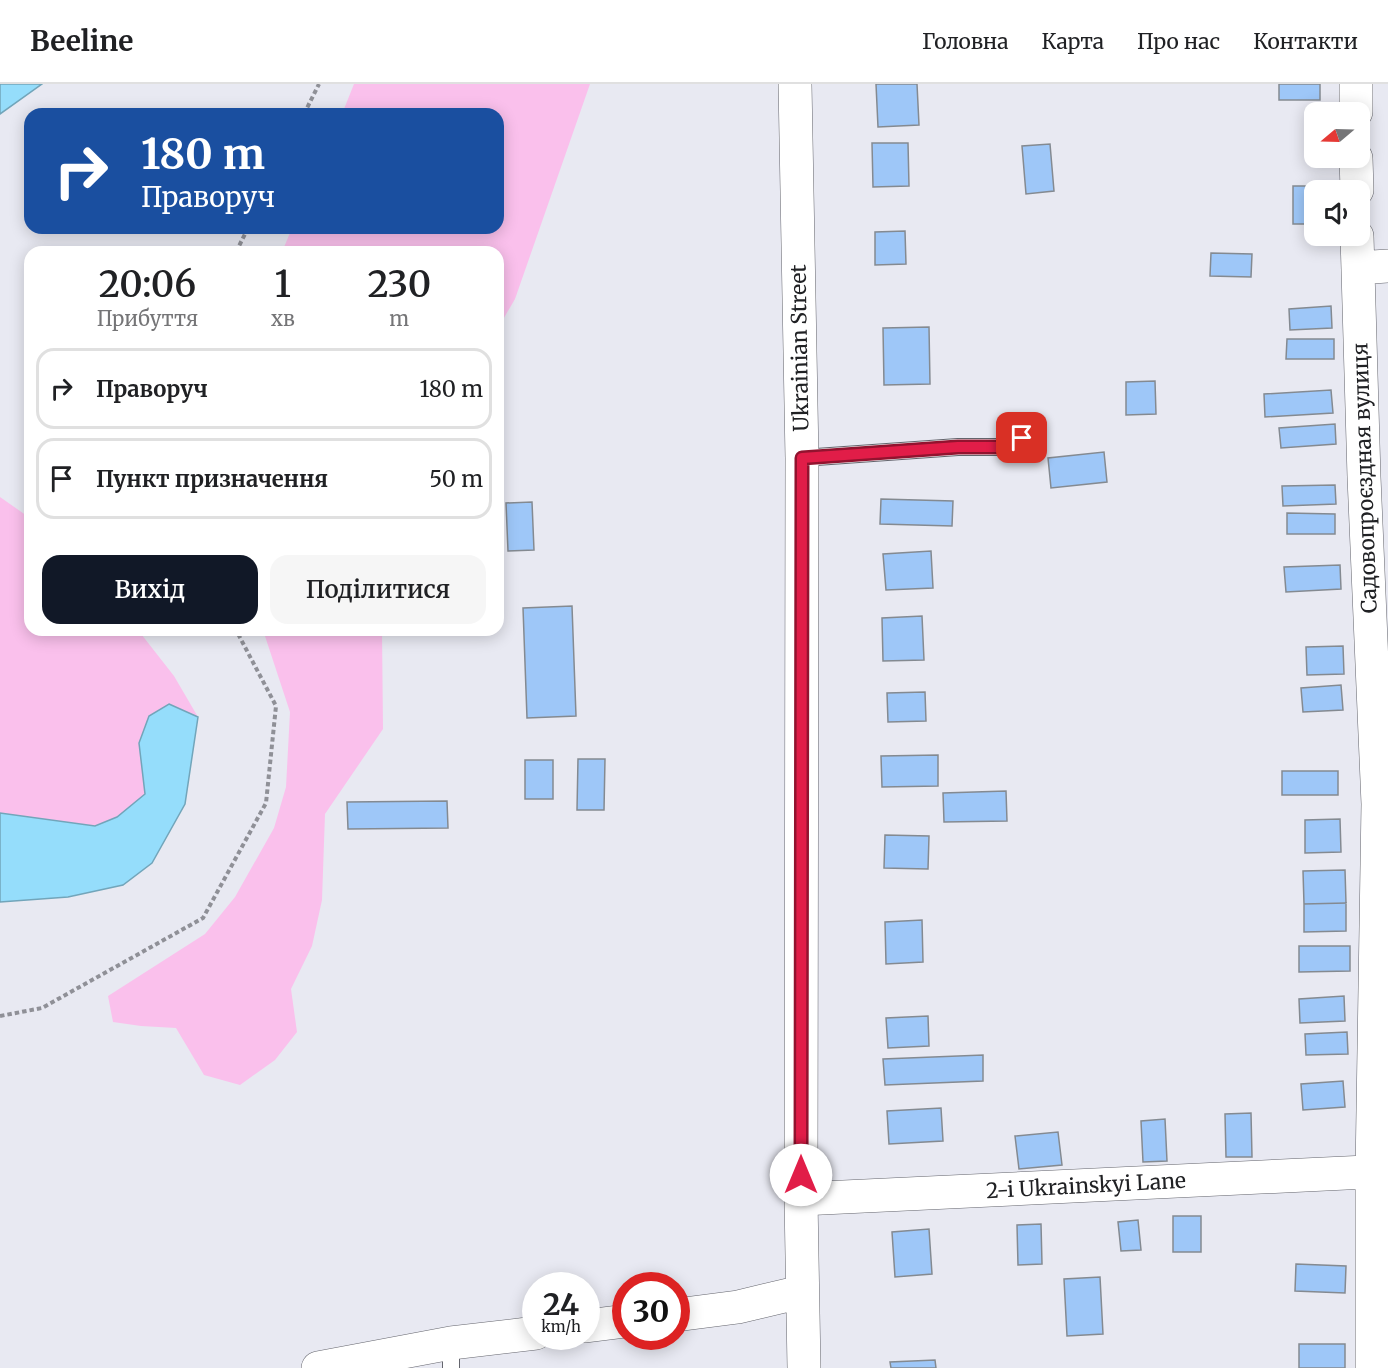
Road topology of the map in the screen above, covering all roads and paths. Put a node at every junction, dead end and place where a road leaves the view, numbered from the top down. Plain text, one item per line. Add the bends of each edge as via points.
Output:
1 (319, 84) edge
2 (795, 84) edge
3 (1356, 84) edge
4 (1356, 102) edge
5 (307, 108) edge
6 (1362, 246) edge
7 (1373, 267) edge
8 (1022, 438) dead end
9 (802, 458) junction
10 (1376, 476) edge
11 (239, 636) edge
12 (1383, 803) edge
13 (0, 1016) edge
14 (1380, 1172) edge
15 (801, 1199) junction
16 (801, 1292) junction
17 (690, 1313) edge
18 (522, 1337) edge
19 (451, 1356) edge
20 (396, 1361) edge
21 (318, 1368) edge
22 (804, 1368) edge
23 (1372, 1368) edge

1 - 5 path
2 - 9 street, Ukrainian Street
3 - 4 street
6 - 7 street, Садовопроєздная вулиця
7 - 10 street, Садовопроєздная вулиця
8 - 9 lane via 1007,447
9 - 15 street, Ukrainian Street
10 - 12 street, Садовопроєздная вулиця
11 - 13 path via 276,706 266,803 202,918 42,1008
12 - 14 street, Садовопроєздная вулиця
14 - 15 street, 2-i Ukrainskyi Lane
14 - 23 street, Садовопроєздная вулиця
15 - 16 street, Ukrainian Street
16 - 17 street
16 - 22 street, Ukrainian Street
18 - 19 street
19 - 20 street
20 - 21 street

